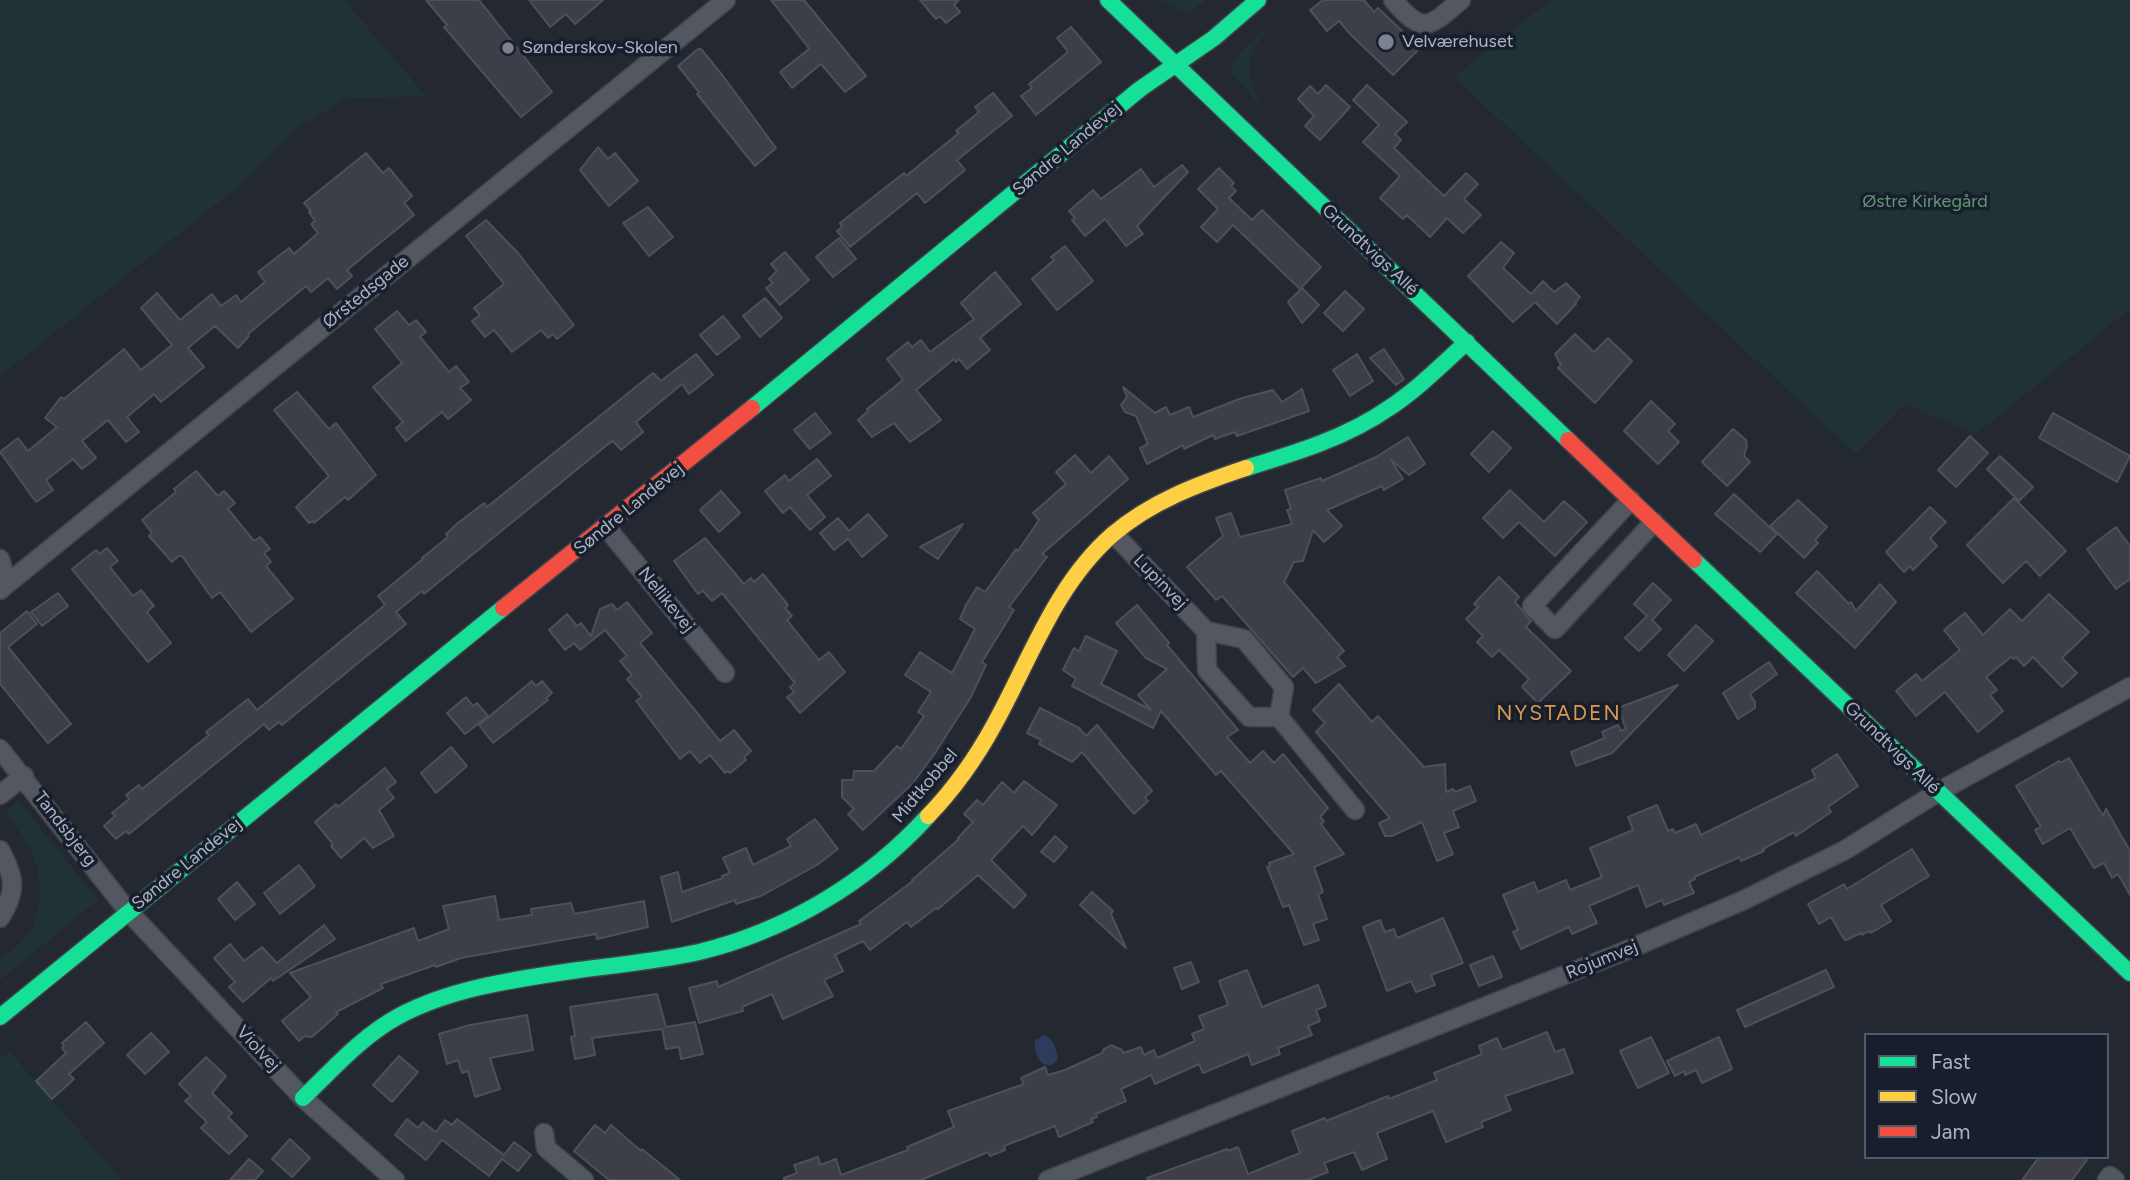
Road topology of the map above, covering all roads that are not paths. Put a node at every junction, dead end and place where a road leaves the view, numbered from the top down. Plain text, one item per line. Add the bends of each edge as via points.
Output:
1 (726, 0) edge
2 (1108, 0) edge
3 (1258, 0) edge
4 (1393, 0) edge
5 (1461, 0) edge
6 (1174, 63) junction
7 (1467, 342) junction
8 (1631, 500) junction
9 (1654, 522) junction
10 (606, 527) junction
11 (1114, 534) junction
12 (3, 575) edge
13 (1206, 631) junction
14 (725, 673) dead end
15 (2130, 687) edge
16 (1279, 717) junction
17 (0, 749) edge
18 (24, 776) junction
19 (1938, 792) junction
20 (0, 794) edge
21 (1354, 810) dead end
22 (0, 850) edge
23 (128, 911) junction
24 (0, 918) edge
25 (2130, 973) edge
26 (0, 1017) edge
27 (303, 1098) junction
28 (544, 1133) dead end
29 (395, 1180) edge
30 (584, 1180) edge
31 (1048, 1180) edge

1 - 12 street, Ørstedsgade
2 - 6 street, Grundtvigs Allé
3 - 6 street, Søndre Landevej via 1214,38
4 - 5 street via 1420,24 1434,23
6 - 7 street, Grundtvigs Allé
6 - 10 street, Søndre Landevej
7 - 8 street, Grundtvigs Allé
7 - 11 street, Midtkobbel via 1401,400 1365,423 1199,483
8 - 9 street, Grundtvigs Allé
8 - 9 street via 1532,606 1555,629
9 - 19 street, Grundtvigs Allé
10 - 14 street, Nellikevej
10 - 23 street, Søndre Landevej
11 - 13 street, Lupinvej
11 - 27 street, Midtkobbel via 1080,568 1050,614 992,729 964,771 932,813 882,862 821,902 764,931 702,951 477,988 414,1009 362,1040
13 - 16 street via 1244,639 1252,648 1284,687
13 - 16 street via 1207,670 1249,717
15 - 19 street, Rojumvej
16 - 21 street
17 - 18 street, Tandsbjerg
18 - 20 street
18 - 23 street, Tandsbjerg
19 - 25 street, Grundtvigs Allé
19 - 31 street, Rojumvej via 1845,850 1744,900
22 - 24 street via 12,872 11,901
23 - 26 street, Søndre Landevej
23 - 27 street, Violvej
27 - 29 street, Violvej
28 - 30 street via 546,1148

